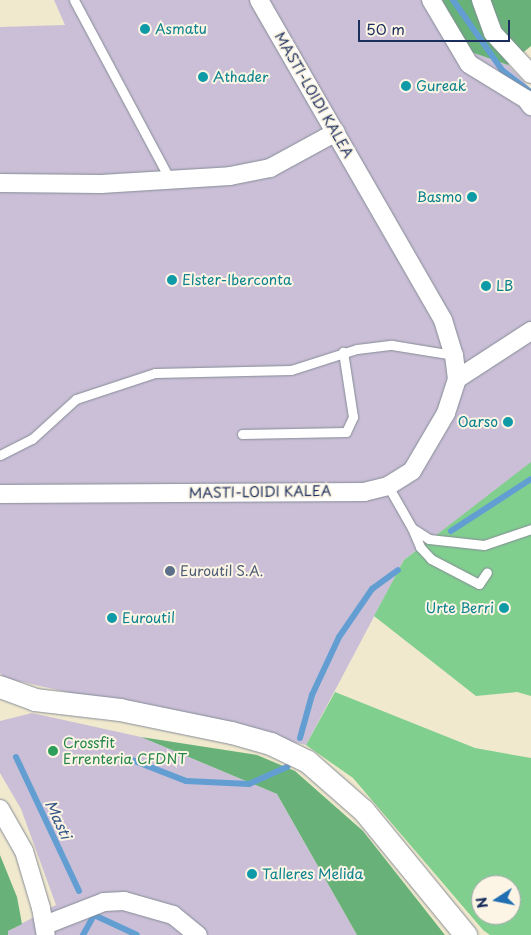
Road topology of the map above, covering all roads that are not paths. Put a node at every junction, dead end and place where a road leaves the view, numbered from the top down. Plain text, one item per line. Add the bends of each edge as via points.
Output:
1 (74, 0) edge
2 (259, 0) edge
3 (431, 0) edge
4 (481, 0) edge
5 (531, 74) edge
6 (531, 106) edge
7 (336, 132) junction
8 (170, 180) junction
9 (0, 183) edge
10 (531, 331) edge
11 (343, 352) junction
12 (454, 355) junction
13 (457, 379) junction
14 (242, 434) dead end
15 (0, 455) edge
16 (388, 486) junction
17 (0, 494) edge
18 (412, 528) junction
19 (531, 529) edge
20 (487, 572) dead end
21 (0, 687) edge
22 (35, 700) junction
23 (0, 707) edge
24 (0, 809) edge
25 (45, 930) edge
26 (198, 935) edge
27 (466, 935) edge

1 - 8 lane
2 - 7 street, MASTI-LOIDI KALEA
3 - 6 street via 469,64 526,99
4 - 5 street via 494,33
7 - 8 street via 270,168 230,176
7 - 12 street, MASTI-LOIDI KALEA via 443,320
8 - 9 street via 101,184
10 - 13 street
11 - 12 lane via 392,346
11 - 14 lane via 353,417 346,432
11 - 15 lane via 291,370 155,373 76,399 32,439
12 - 13 street, MASTI-LOIDI KALEA
13 - 16 street, MASTI-LOIDI KALEA via 446,413 412,471
16 - 17 street, MASTI-LOIDI KALEA via 364,492
16 - 18 lane
18 - 19 lane via 429,539 484,544
18 - 20 lane via 420,547 431,559 479,584
21 - 22 street
22 - 23 street
22 - 27 street via 120,710 232,733 272,744 308,762 364,811
24 - 25 street via 24,851
25 - 26 street via 104,902 124,901 173,915

